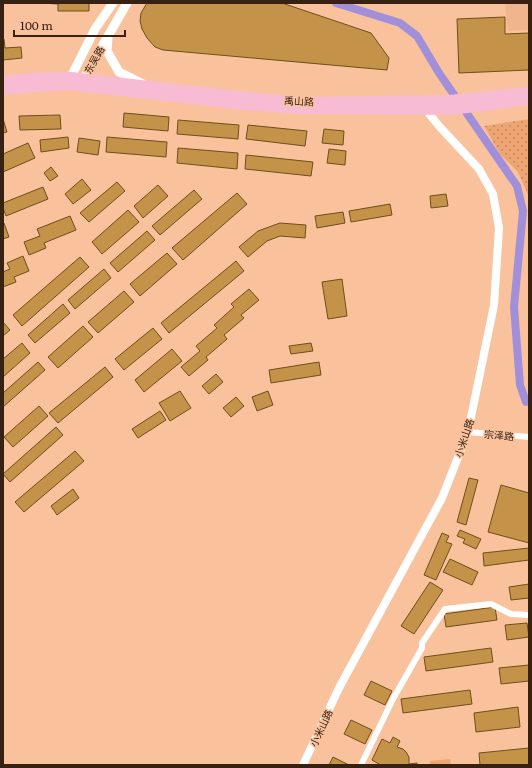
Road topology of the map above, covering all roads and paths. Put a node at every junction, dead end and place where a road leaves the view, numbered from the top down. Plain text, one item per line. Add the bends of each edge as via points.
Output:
1 (113, 3) edge
2 (127, 3) edge
3 (109, 34) junction
4 (70, 81) junction
5 (3, 82) edge
6 (82, 82) junction
7 (146, 86) junction
8 (3, 90) edge
9 (529, 92) edge
10 (529, 100) edge
11 (480, 102) junction
12 (425, 106) junction
13 (468, 432) junction
14 (529, 438) edge
15 (529, 615) edge
16 (304, 765) edge
17 (361, 765) edge

1 - 4 main road, 东吴路 via 95,29
2 - 3 main road, 东吴路
3 - 6 main road, 东吴路
3 - 7 main road via 107,51 119,72
4 - 5 main road, 东吴路 via 33,78
4 - 6 main road, 东吴路
4 - 8 main road, 东吴路
6 - 7 main road, 禹山路
6 - 12 main road, 禹山路 via 293,109
7 - 12 main road, 禹山路 via 301,102
9 - 11 main road, 禹山路
10 - 11 main road, 禹山路
11 - 12 main road, 禹山路
12 - 13 street, 小米山路 via 438,126 479,169 493,194 499,228 494,305
13 - 14 street, 宗泽路
13 - 16 street, 小米山路 via 442,498 339,688
15 - 17 street via 511,614 491,604 445,609 422,643 422,648 393,699

